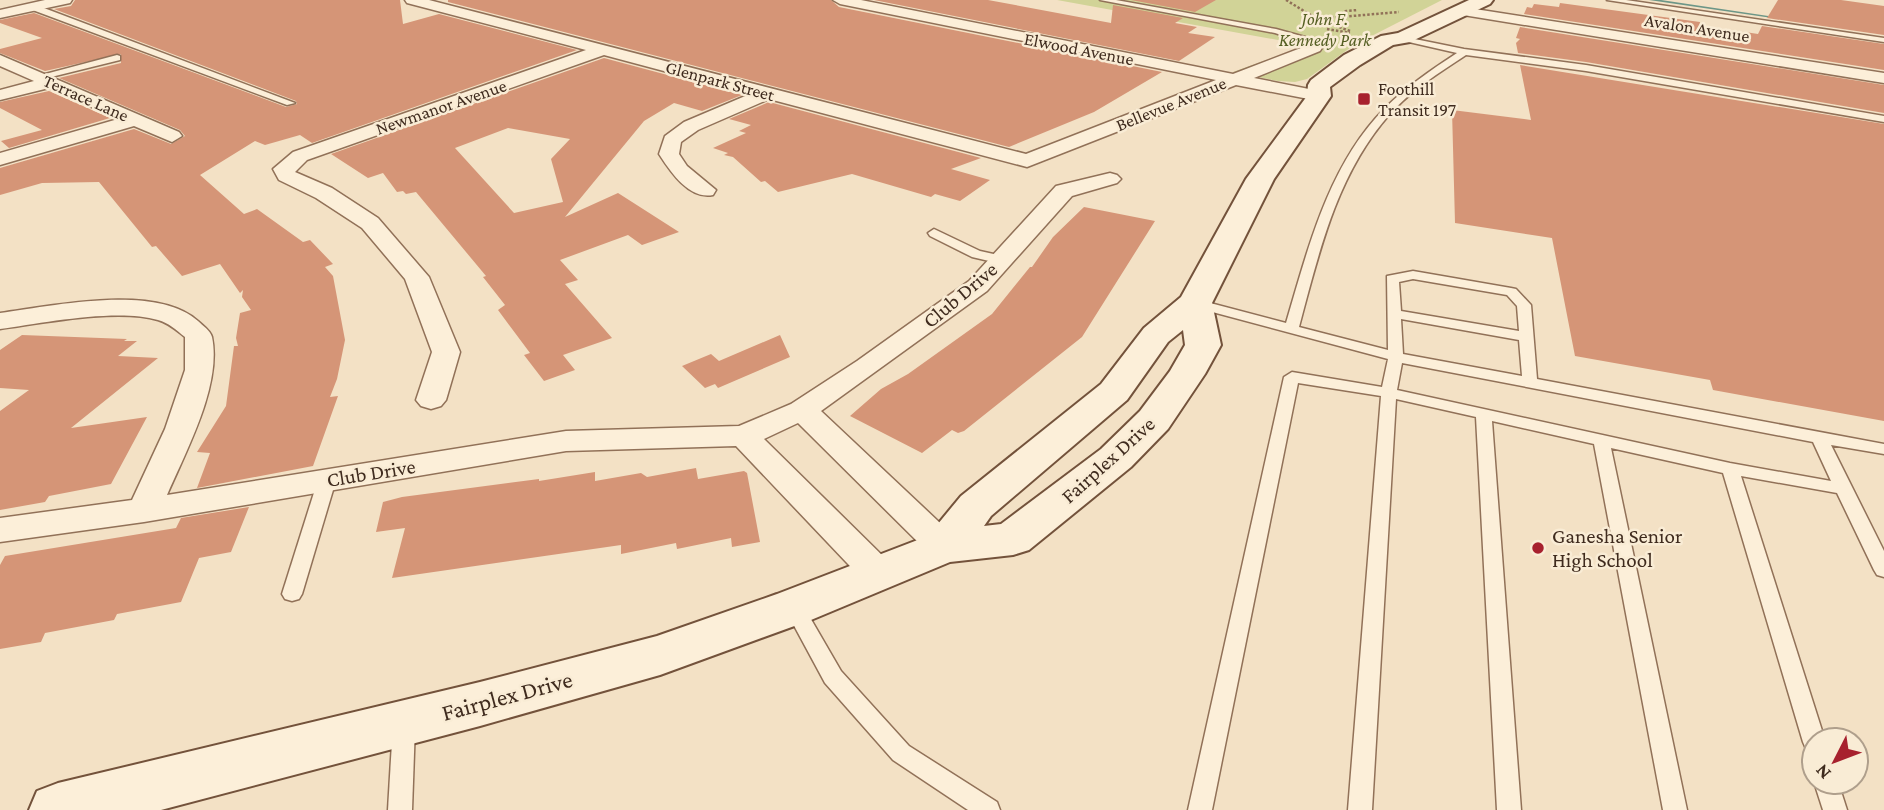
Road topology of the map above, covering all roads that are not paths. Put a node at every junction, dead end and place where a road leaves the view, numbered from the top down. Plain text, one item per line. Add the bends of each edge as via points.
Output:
1 (65, 0) edge
2 (412, 0) edge
3 (840, 0) edge
4 (1104, 0) edge
5 (1484, 0) edge
6 (1611, 0) edge
7 (33, 7) junction
8 (1462, 10) junction
9 (0, 14) edge
10 (1403, 38) junction
11 (1884, 40) edge
12 (1314, 48) joint
13 (603, 50) junction
14 (1464, 52) junction
15 (117, 58) dead end
16 (0, 60) edge
17 (1884, 78) edge
18 (45, 80) junction
19 (1233, 80) junction
20 (1343, 88) junction
21 (767, 93) junction
22 (0, 95) edge
23 (290, 103) dead end
24 (1884, 119) edge
25 (135, 120) junction
26 (172, 136) dead end
27 (0, 159) edge
28 (1027, 161) joint
29 (1110, 179) dead end
30 (705, 190) dead end
31 (934, 233) dead end
32 (1002, 260) junction
33 (1195, 303) junction
34 (1394, 314) junction
35 (0, 321) edge
36 (1291, 329) junction
37 (1525, 337) junction
38 (1396, 357) junction
39 (1530, 382) junction
40 (1389, 393) junction
41 (430, 400) dead end
42 (802, 410) junction
43 (1484, 414) junction
44 (744, 436) junction
45 (1819, 438) junction
46 (1601, 439) junction
47 (1884, 449) edge
48 (1730, 469) junction
49 (327, 480) junction
50 (1846, 489) junction
51 (144, 510) junction
52 (0, 530) edge
53 (944, 547) junction
54 (1884, 570) edge
55 (879, 574) junction
56 (292, 594) dead end
57 (794, 607) junction
58 (404, 723) junction
59 (1809, 726) edge
60 (58, 810) edge
61 (400, 810) edge
62 (988, 810) edge
63 (1200, 810) edge
64 (1360, 810) edge
65 (1509, 810) edge
66 (1675, 810) edge

1 - 7 street
2 - 13 street, Glenpark Street
3 - 19 street, Elwood Avenue
4 - 12 lane via 1276,31
5 - 8 main road
6 - 11 lane
7 - 9 street
7 - 23 lane
8 - 10 main road
8 - 17 street, Avalon Avenue
10 - 14 lane
10 - 20 main road via 1411,45
10 - 20 main road via 1388,40 1352,60 1320,85
12 - 19 street, Bellevue Avenue
13 - 21 street, Glenpark Street
13 - 41 street, Newmanor Avenue via 300,156 283,169 286,176 324,192 370,223 417,277 446,352
14 - 24 lane
14 - 36 lane via 1417,84 1352,158 1318,234
15 - 18 lane
16 - 18 street, Terrace Lane
18 - 22 street
18 - 25 street, Terrace Lane
19 - 20 street, Elwood Avenue
19 - 28 street, Bellevue Avenue
20 - 33 main road via 1260,178
21 - 28 street, Glenpark Street
21 - 30 street via 691,126 672,140 669,154 680,170
25 - 26 street, Terrace Lane
25 - 27 street
29 - 32 street, Club Drive via 1064,191
31 - 32 lane via 976,254
32 - 42 street, Club Drive via 978,286 927,325
33 - 36 lane
33 - 53 main road, Fairplex Drive via 1203,345 1154,420 1116,458 1013,539
34 - 37 lane
34 - 37 lane via 1392,279 1413,275 1511,292 1524,305
34 - 38 lane
35 - 51 street via 139,309 176,316 198,335 199,370 180,429
36 - 38 lane
37 - 39 lane
38 - 39 lane
38 - 40 lane
39 - 45 lane
40 - 43 lane
40 - 63 lane via 1292,377
40 - 64 lane
42 - 44 street, Club Drive
42 - 53 street
43 - 46 lane
43 - 65 lane
44 - 49 street, Club Drive via 566,441
44 - 55 street
45 - 47 lane
45 - 50 lane
46 - 48 lane
46 - 66 lane
48 - 50 lane
48 - 59 lane
49 - 51 street, Club Drive
49 - 56 lane
50 - 54 lane
51 - 52 street, Club Drive
53 - 55 main road, Fairplex Drive
55 - 57 main road, Fairplex Drive
57 - 58 main road, Fairplex Drive via 660,655
57 - 62 lane via 833,677 901,753
58 - 60 main road, Fairplex Drive
58 - 61 lane

